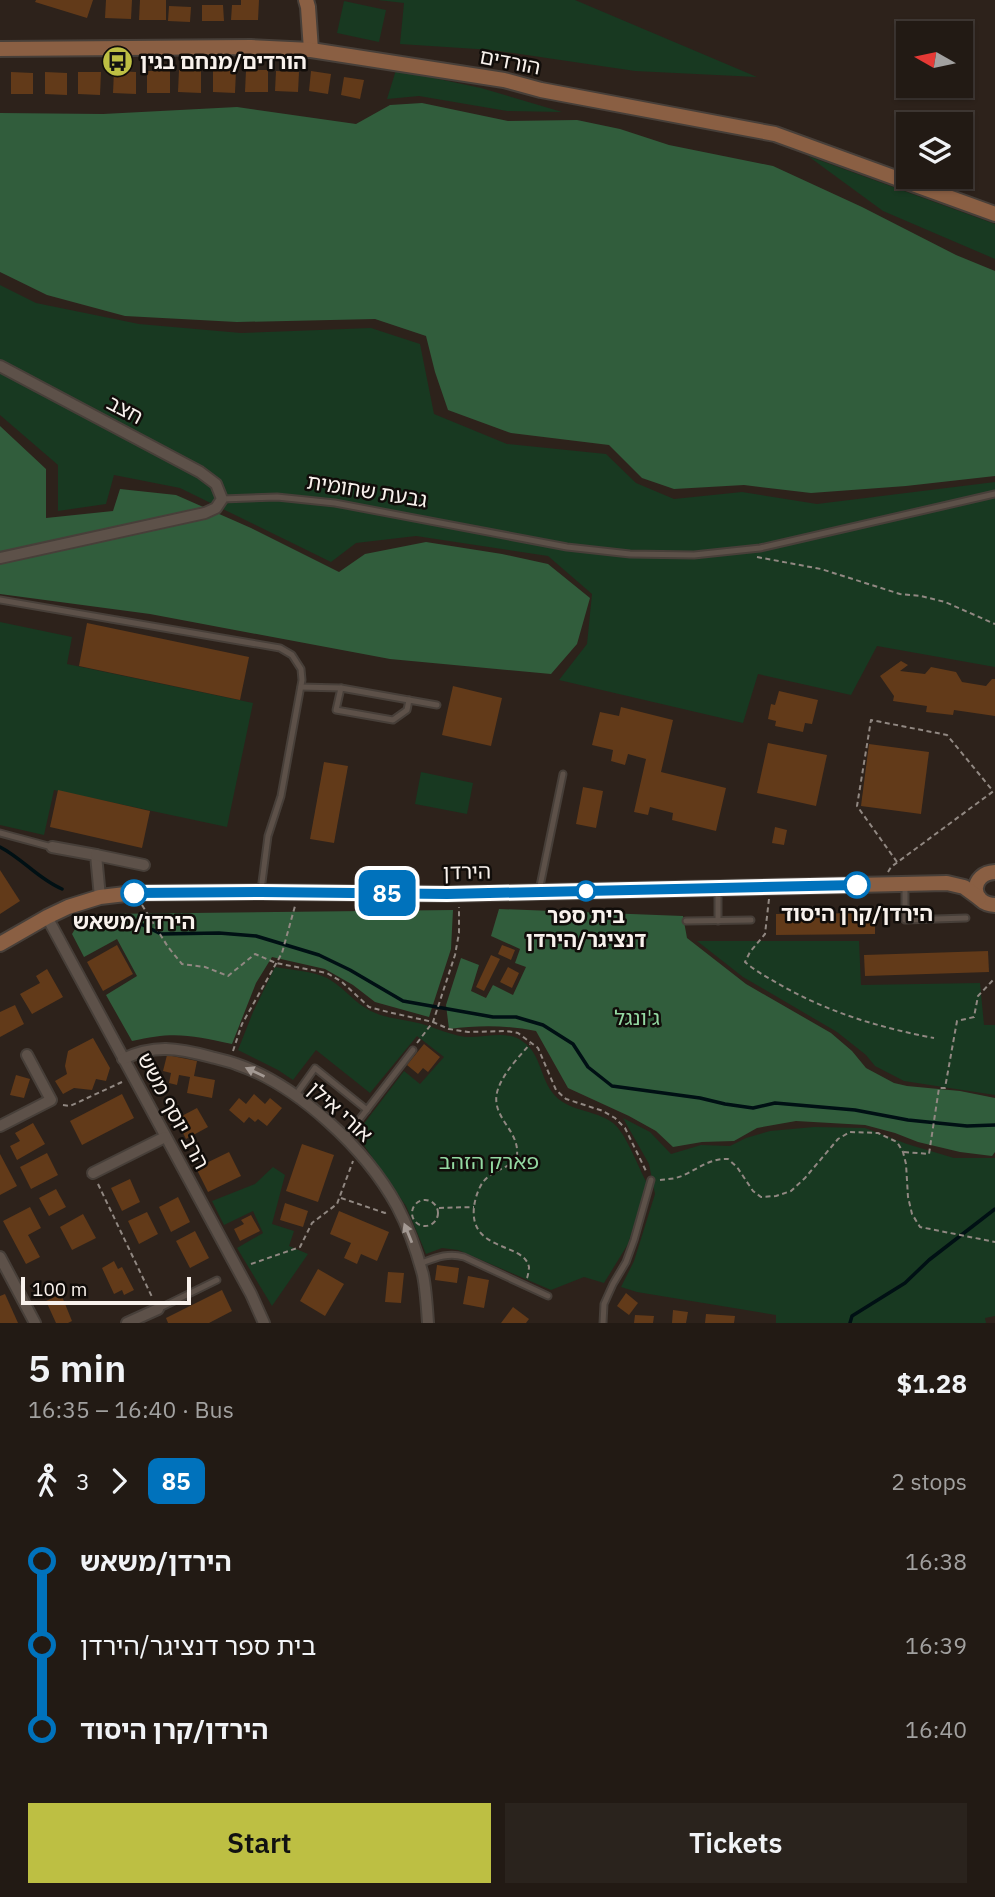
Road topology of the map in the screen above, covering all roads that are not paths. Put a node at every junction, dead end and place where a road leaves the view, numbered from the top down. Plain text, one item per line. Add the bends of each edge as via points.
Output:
1 (306, 0) edge
2 (0, 49) edge
3 (311, 50) junction
4 (995, 214) edge
5 (0, 366) edge
6 (995, 494) edge
7 (222, 499) junction
8 (0, 558) edge
9 (0, 600) edge
10 (301, 687) junction
11 (341, 688) junction
12 (410, 701) junction
13 (437, 705) dead end
14 (563, 774) dead end
15 (0, 833) edge
16 (52, 847) joint
17 (96, 855) junction
18 (144, 865) dead end
19 (989, 873) edge
20 (947, 883) junction
21 (905, 884) junction
22 (718, 888) junction
23 (261, 892) junction
24 (538, 892) junction
25 (100, 897) junction
26 (989, 906) edge
27 (47, 917) junction
28 (967, 918) dead end
29 (751, 920) dead end
30 (686, 921) dead end
31 (718, 921) junction
32 (0, 944) edge
33 (413, 1050) road end
34 (27, 1055) dead end
35 (123, 1059) junction
36 (295, 1096) junction
37 (367, 1110) junction
38 (0, 1126) edge
39 (165, 1137) junction
40 (345, 1138) junction
41 (93, 1173) road end
42 (651, 1180) road end
43 (0, 1257) edge
44 (419, 1264) junction
45 (217, 1280) dead end
46 (548, 1296) dead end
47 (158, 1309) joint
48 (35, 1323) edge
49 (127, 1323) edge
50 (264, 1323) edge
51 (428, 1323) edge
52 (603, 1323) edge

1 - 3 street
2 - 3 street, הורדים
3 - 4 street, הורדים via 504,80 775,134
5 - 7 street, חצב via 201,472 216,484
6 - 7 lane, גבעת שחומית via 760,548 694,555 595,551 335,503 277,497
7 - 8 street, גבעת שחומית via 205,513
9 - 10 lane via 280,648 292,655 301,669
10 - 11 lane
10 - 23 lane via 281,796 268,836
11 - 12 lane
11 - 12 lane via 336,710 393,720 407,710
12 - 13 lane
14 - 24 lane
15 - 16 lane
16 - 17 street
17 - 18 street
17 - 25 street
19 - 20 street, הירדן
19 - 26 street via 976,883
20 - 21 street, הירדן
20 - 26 street, הירדן via 964,887
21 - 22 street, הירדן
21 - 28 lane via 905,920
22 - 24 street, הירדן
22 - 31 lane
23 - 24 street, הירדן
23 - 25 street, הירדן
25 - 27 street, הירדן
27 - 32 street, הירדן
27 - 35 street, הרב יוסף משש
29 - 31 lane
30 - 31 lane
33 - 37 lane
34 - 38 street via 51,1100
36 -> 35 street, אורי אילן via 263,1075 229,1062 172,1049 155,1048
35 - 39 street, הרב יוסף משש
36 - 37 lane via 315,1068
36 - 40 street, אורי אילן
37 - 40 lane
39 - 41 street
39 - 50 street, הרב יוסף משש
44 -> 40 street, אורי אילן via 397,1206
42 - 52 lane via 635,1240 604,1304
43 - 48 street
44 - 46 lane via 454,1254
44 - 51 street, אורי אילן
45 - 47 lane
47 - 49 street

